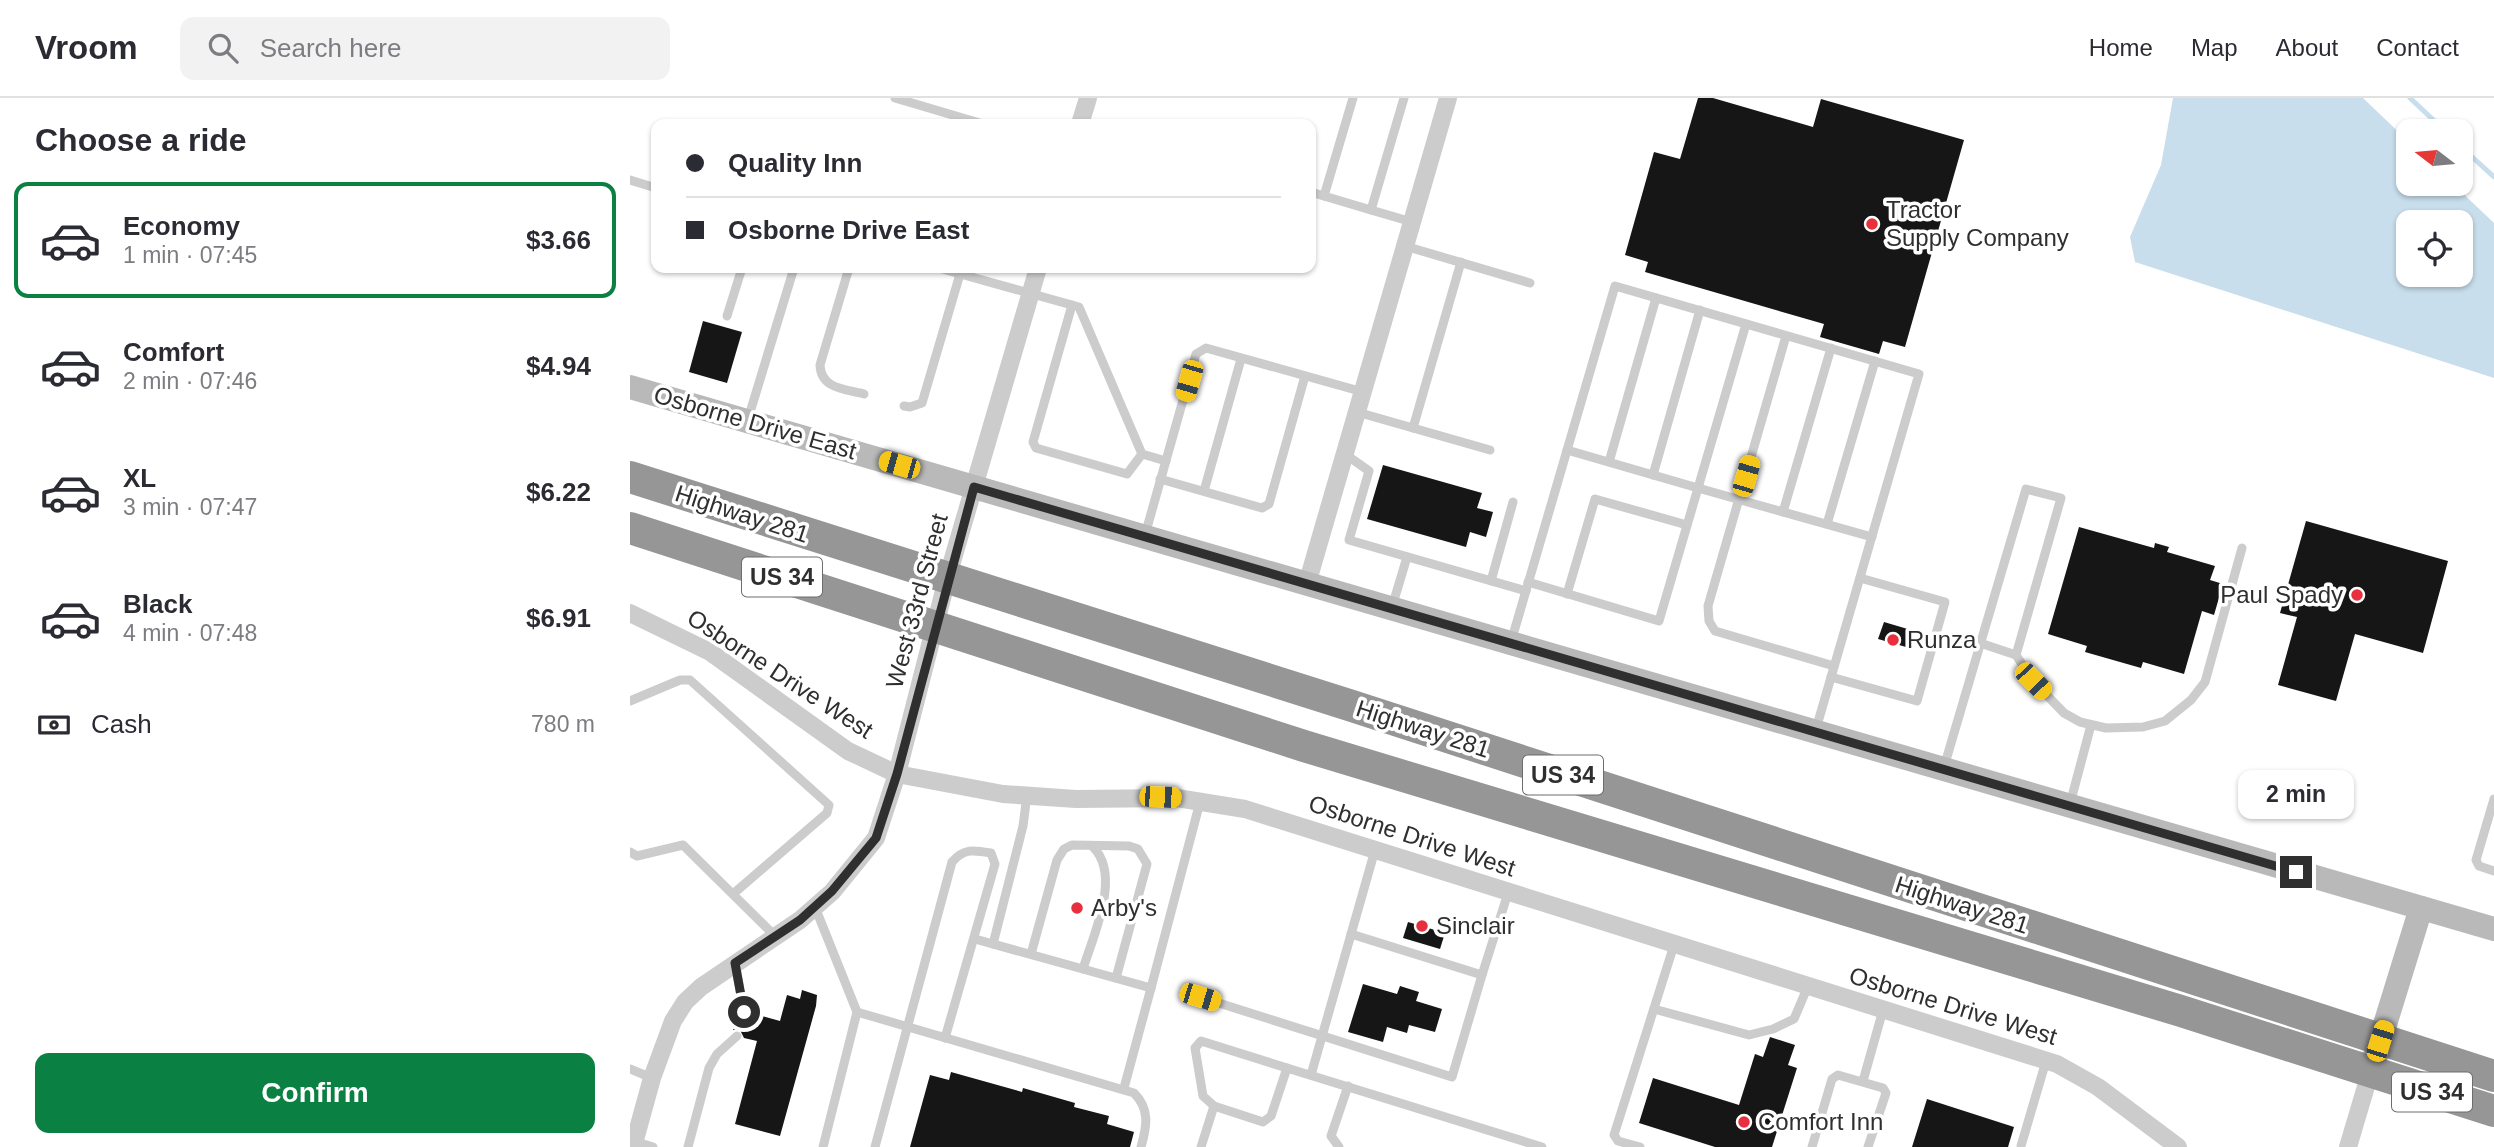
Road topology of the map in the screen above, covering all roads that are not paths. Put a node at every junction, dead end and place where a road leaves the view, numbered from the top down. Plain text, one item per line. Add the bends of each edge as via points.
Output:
1 (895, 98) edge
2 (1088, 98) edge
3 (1353, 98) edge
4 (1404, 98) edge
5 (1448, 98) edge
6 (967, 119) edge
7 (1082, 119) edge
8 (630, 180) edge
9 (651, 186) edge
10 (1316, 194) edge
11 (1324, 196) junction
12 (1371, 210) junction
13 (1412, 222) junction
14 (1405, 246) junction
15 (1461, 262) junction
16 (740, 273) edge
17 (792, 273) edge
18 (848, 273) edge
19 (956, 273) edge
20 (1037, 273) edge
21 (960, 274) junction
22 (1530, 282) dead end
23 (1031, 294) junction
24 (1657, 298) junction
25 (1072, 305) junction
26 (1700, 310) junction
27 (727, 316) dead end
28 (1746, 324) junction
29 (1786, 335) junction
30 (1831, 348) junction
31 (1241, 359) junction
32 (1875, 361) junction
33 (1305, 376) junction
34 (630, 387) edge
35 (1363, 392) junction
36 (864, 394) dead end
37 (904, 406) dead end
38 (1357, 412) junction
39 (748, 421) junction
40 (1413, 428) junction
41 (1490, 450) dead end
42 (1567, 450) junction
43 (1142, 454) junction
44 (1345, 454) junction
45 (1166, 461) junction
46 (1609, 462) junction
47 (1653, 475) junction
48 (630, 477) edge
49 (1160, 479) junction
50 (974, 487) junction
51 (1698, 488) junction
52 (1204, 491) junction
53 (1739, 500) junction
54 (1513, 502) dead end
55 (1783, 512) junction
56 (1828, 524) junction
57 (1687, 525) junction
58 (630, 528) edge
59 (1144, 536) junction
60 (1872, 537) junction
61 (2242, 548) dead end
62 (1407, 557) junction
63 (1860, 578) junction
64 (947, 579) junction
65 (1491, 581) junction
66 (1307, 584) junction
67 (1527, 587) junction
68 (1567, 594) junction
69 (1392, 608) junction
70 (630, 613) edge
71 (935, 626) junction
72 (1511, 643) junction
73 (1980, 643) junction
74 (2016, 655) junction
75 (1834, 666) junction
76 (1831, 677) junction
77 (630, 701) edge
78 (2091, 725) junction
79 (1815, 732) junction
80 (1943, 769) junction
81 (897, 774) junction
82 (1027, 795) junction
83 (2494, 799) edge
84 (1200, 802) junction
85 (2070, 806) junction
86 (1093, 848) junction
87 (1375, 850) junction
88 (630, 852) edge
89 (2494, 871) edge
90 (1508, 893) junction
91 (733, 894) junction
92 (815, 907) junction
93 (2421, 908) junction
94 (2494, 929) edge
95 (1351, 934) junction
96 (775, 936) junction
97 (975, 939) junction
98 (993, 944) junction
99 (1674, 945) junction
100 (1031, 954) junction
101 (735, 963) junction
102 (1083, 969) junction
103 (1482, 975) junction
104 (1116, 978) junction
105 (1808, 986) junction
106 (1151, 988) junction
107 (1200, 997) dead end
108 (1654, 1009) junction
109 (1883, 1010) junction
110 (744, 1012) dead end
111 (857, 1012) junction
112 (907, 1026) junction
113 (1323, 1035) junction
114 (737, 1036) dead end
115 (945, 1038) junction
116 (2380, 1041) junction
117 (2046, 1061) junction
118 (1287, 1068) junction
119 (630, 1069) edge
120 (2370, 1073) junction
121 (1311, 1075) junction
122 (2494, 1076) edge
123 (652, 1078) junction
124 (1863, 1081) junction
125 (1348, 1086) junction
126 (1124, 1088) junction
127 (1214, 1106) junction
128 (2494, 1111) edge
129 (633, 1144) edge
130 (2021, 1146) edge
131 (653, 1147) edge
132 (688, 1147) edge
133 (823, 1147) edge
134 (875, 1147) edge
135 (1141, 1147) edge
136 (1201, 1147) edge
137 (1339, 1147) edge
138 (1542, 1147) edge
139 (1640, 1147) edge
140 (1812, 1147) edge
141 (1868, 1147) edge
142 (2178, 1147) edge
143 (2347, 1147) edge

1 - 6 lane
2 - 7 street
3 - 11 lane
4 - 12 lane
5 - 13 street
8 - 9 lane
10 - 11 lane
11 - 12 lane
12 - 13 lane
13 - 14 street
14 - 15 lane
14 - 35 street
15 - 22 lane
15 - 40 lane
16 - 27 lane
17 - 39 lane
18 - 36 lane via 820,376 827,384
19 - 21 lane
20 - 23 street, West 33rd Street
21 - 23 lane
21 - 37 lane via 922,403
23 - 25 lane
23 - 50 street, West 33rd Street
24 - 26 lane
24 - 42 lane via 1615,286
24 - 46 lane
25 - 43 lane via 1079,307
25 - 43 lane via 1033,442 1037,448 1128,474
26 - 28 lane
26 - 47 lane
28 - 29 lane
28 - 51 lane
29 - 30 lane
29 - 53 lane
30 - 32 lane
30 - 55 lane
31 - 33 lane
31 - 45 lane via 1206,348 1196,354
31 - 52 lane
32 - 56 lane
32 - 60 lane via 1919,374
33 - 35 lane
33 - 52 lane via 1269,504 1262,508
34 - 39 street, Osborne Drive East
35 - 38 street
38 - 40 lane
38 - 44 street
39 - 50 street, Osborne Drive East
40 - 41 lane
42 - 46 lane
42 - 67 lane
43 - 45 lane
44 - 62 lane via 1369,471 1349,540
44 - 66 street
45 - 49 lane
46 - 47 lane
47 - 51 lane
48 - 64 highway, Highway 281 / US 34
49 - 52 lane
49 - 59 lane
50 - 59 street, Osborne Drive East
50 - 64 street, West 33rd Street
51 - 53 lane
51 - 57 lane
53 - 55 lane
53 - 75 lane via 1708,606 1709,621 1715,631
54 - 65 lane
55 - 56 lane
56 - 60 lane
57 - 68 lane via 1595,499
57 - 68 lane via 1658,621
58 - 71 highway, Highway 281 / US 34
59 - 66 street, Osborne Drive East
60 - 63 lane
61 - 78 lane via 2213,662 2191,700 2165,721 2143,727
62 - 65 lane
62 - 69 lane
63 - 75 lane
63 - 76 lane via 1945,602 1917,701
64 - 71 street, West 33rd Street
64 - 116 highway, Highway 281 / US 34 via 1362,709
65 - 67 lane
66 - 69 street, Osborne Drive East
67 - 68 lane
67 - 72 lane
69 - 72 street, Osborne Drive East
70 - 81 street, Osborne Drive West via 710,652 848,751
71 - 81 street, West 33rd Street
71 - 120 highway, Highway 281 / US 34 via 1304,746 2181,1011
72 - 79 street, Osborne Drive East
73 - 74 lane
73 - 74 lane via 2026,489 2061,498
73 - 80 lane
74 - 78 lane via 2064,713
75 - 76 lane
76 - 79 lane
77 - 91 lane via 690,680 829,805 827,813
78 - 85 lane
79 - 80 street, Osborne Drive East
80 - 85 street, Osborne Drive East
81 - 82 street, Osborne Drive West
81 - 92 street, West 33rd Street via 876,838
82 - 84 street, Osborne Drive West
82 - 98 lane
83 - 89 lane via 2476,860 2479,866
84 - 87 street, Osborne Drive West via 1245,809
84 - 106 lane
85 - 93 street, Osborne Drive East
86 - 100 lane via 1072,845 1059,855
86 - 102 lane via 1108,881
86 - 104 lane via 1129,846 1138,849 1147,864
87 - 90 street, Osborne Drive West
87 - 95 lane
88 - 91 lane via 637,856 683,845
90 - 99 street, Osborne Drive West
90 - 103 lane
91 - 96 lane
92 - 96 street, West 33rd Street
92 - 111 lane
93 - 94 street, Osborne Drive East
93 - 116 street
95 - 103 lane
95 - 113 lane
96 - 101 street, West 33rd Street
97 - 98 lane
97 - 112 lane via 995,856 971,850 952,862
97 - 115 lane
98 - 100 lane
99 - 105 street, Osborne Drive West
99 - 108 lane
100 - 102 lane
101 - 110 lane
101 - 123 street, West 33rd Street via 685,1002
102 - 104 lane
103 - 113 lane via 1452,1077
104 - 106 lane
105 - 108 lane via 1794,1019 1749,1035
105 - 109 street, Osborne Drive West
106 - 126 lane
107 - 113 lane
108 - 139 lane via 1614,1135 1618,1141
109 - 117 street, Osborne Drive West
109 - 124 lane
111 - 112 lane
111 - 133 lane
112 - 115 lane
112 - 134 lane
113 - 121 lane
114 - 132 lane via 709,1068
115 - 126 lane
116 - 120 street
116 - 122 highway, Highway 281 / US 34
117 - 130 lane
117 - 142 street, Osborne Drive West via 2098,1087
118 - 121 lane
118 - 127 lane via 1271,1116 1263,1122
118 - 127 lane via 1200,1041 1195,1048 1203,1096
119 - 123 lane
120 - 128 highway, Highway 281 / US 34
120 - 143 street
121 - 125 lane
123 - 129 street, West 33rd Street
124 - 140 lane via 1838,1074 1832,1079
124 - 141 lane via 1886,1093
125 - 137 lane via 1331,1136
125 - 138 lane
126 - 135 lane via 1143,1102 1147,1114
127 - 136 lane
129 - 131 lane

